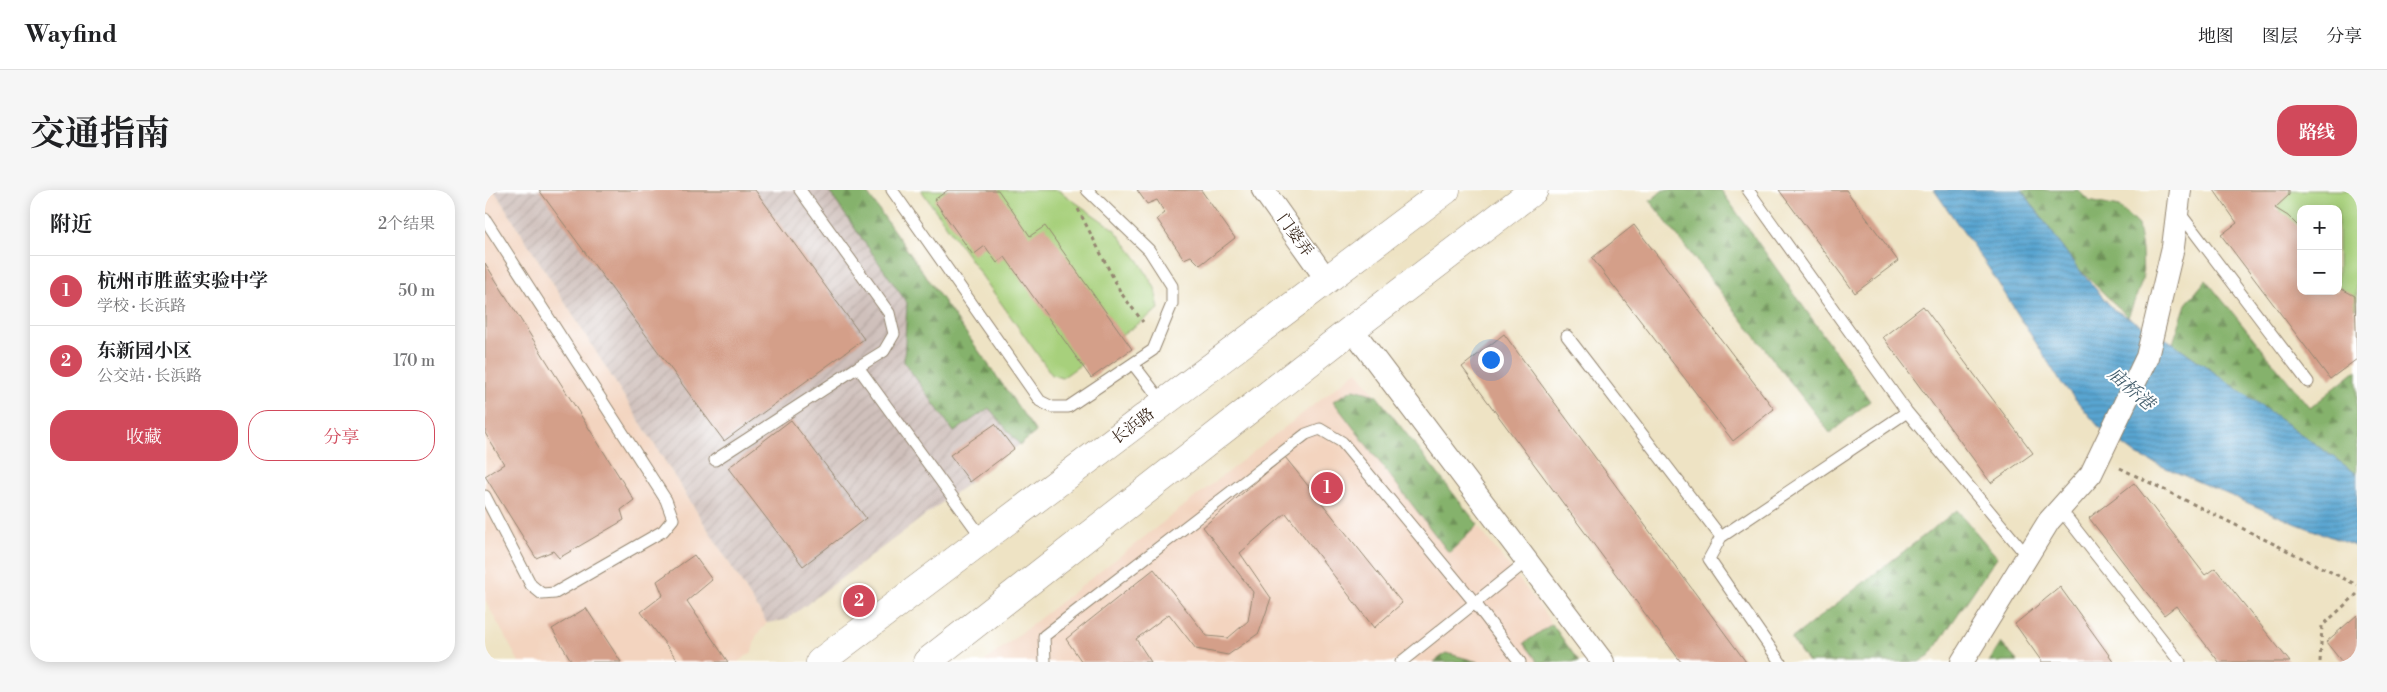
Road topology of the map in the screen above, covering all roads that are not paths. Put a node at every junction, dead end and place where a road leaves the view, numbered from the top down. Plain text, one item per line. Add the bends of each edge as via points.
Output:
1 (800, 190) edge
2 (892, 190) edge
3 (1087, 190) edge
4 (1263, 190) edge
5 (1446, 190) edge
6 (1535, 190) edge
7 (1748, 190) edge
8 (2179, 200) edge
9 (485, 219) edge
10 (1327, 280) junction
11 (1351, 329) junction
12 (1567, 336) dead end
13 (1133, 364) junction
14 (858, 367) junction
15 (2308, 382) dead end
16 (1163, 403) junction
17 (1907, 412) junction
18 (715, 460) dead end
19 (485, 496) edge
20 (2059, 509) junction
21 (1721, 537) junction
22 (983, 539) junction
23 (2027, 556) junction
24 (1527, 561) junction
25 (1475, 602) junction
26 (820, 662) edge
27 (927, 662) edge
28 (1045, 662) edge
29 (1401, 662) edge
30 (1520, 662) edge
31 (1603, 662) edge
32 (1780, 662) edge
33 (1962, 662) edge
34 (2180, 662) edge

1 - 14 lane via 889,314 894,334 884,350
2 - 13 lane via 1040,401 1052,407 1068,407
3 - 13 lane via 1149,250 1172,286 1172,304 1153,350
4 - 10 street, 门婆弄
5 - 10 main road, 长浜路
6 - 11 main road
7 - 17 lane
8 - 15 lane
8 - 20 street via 2173,246 2147,357 2091,474
9 - 19 lane via 666,500 673,519 663,531 555,593 542,594 531,585
10 - 16 main road, 长浜路
11 - 24 street
11 - 27 main road
12 - 21 lane
13 - 16 lane
14 - 18 lane
14 - 22 lane
16 - 22 main road, 长浜路
17 - 21 lane
17 - 23 lane
20 - 23 street
20 - 34 lane
21 - 32 lane via 1709,559
22 - 26 main road, 长浜路
23 - 33 street
24 - 25 lane
24 - 31 street
25 - 28 lane via 1342,442 1320,429 1306,434 1044,636
25 - 29 lane
25 - 30 lane

